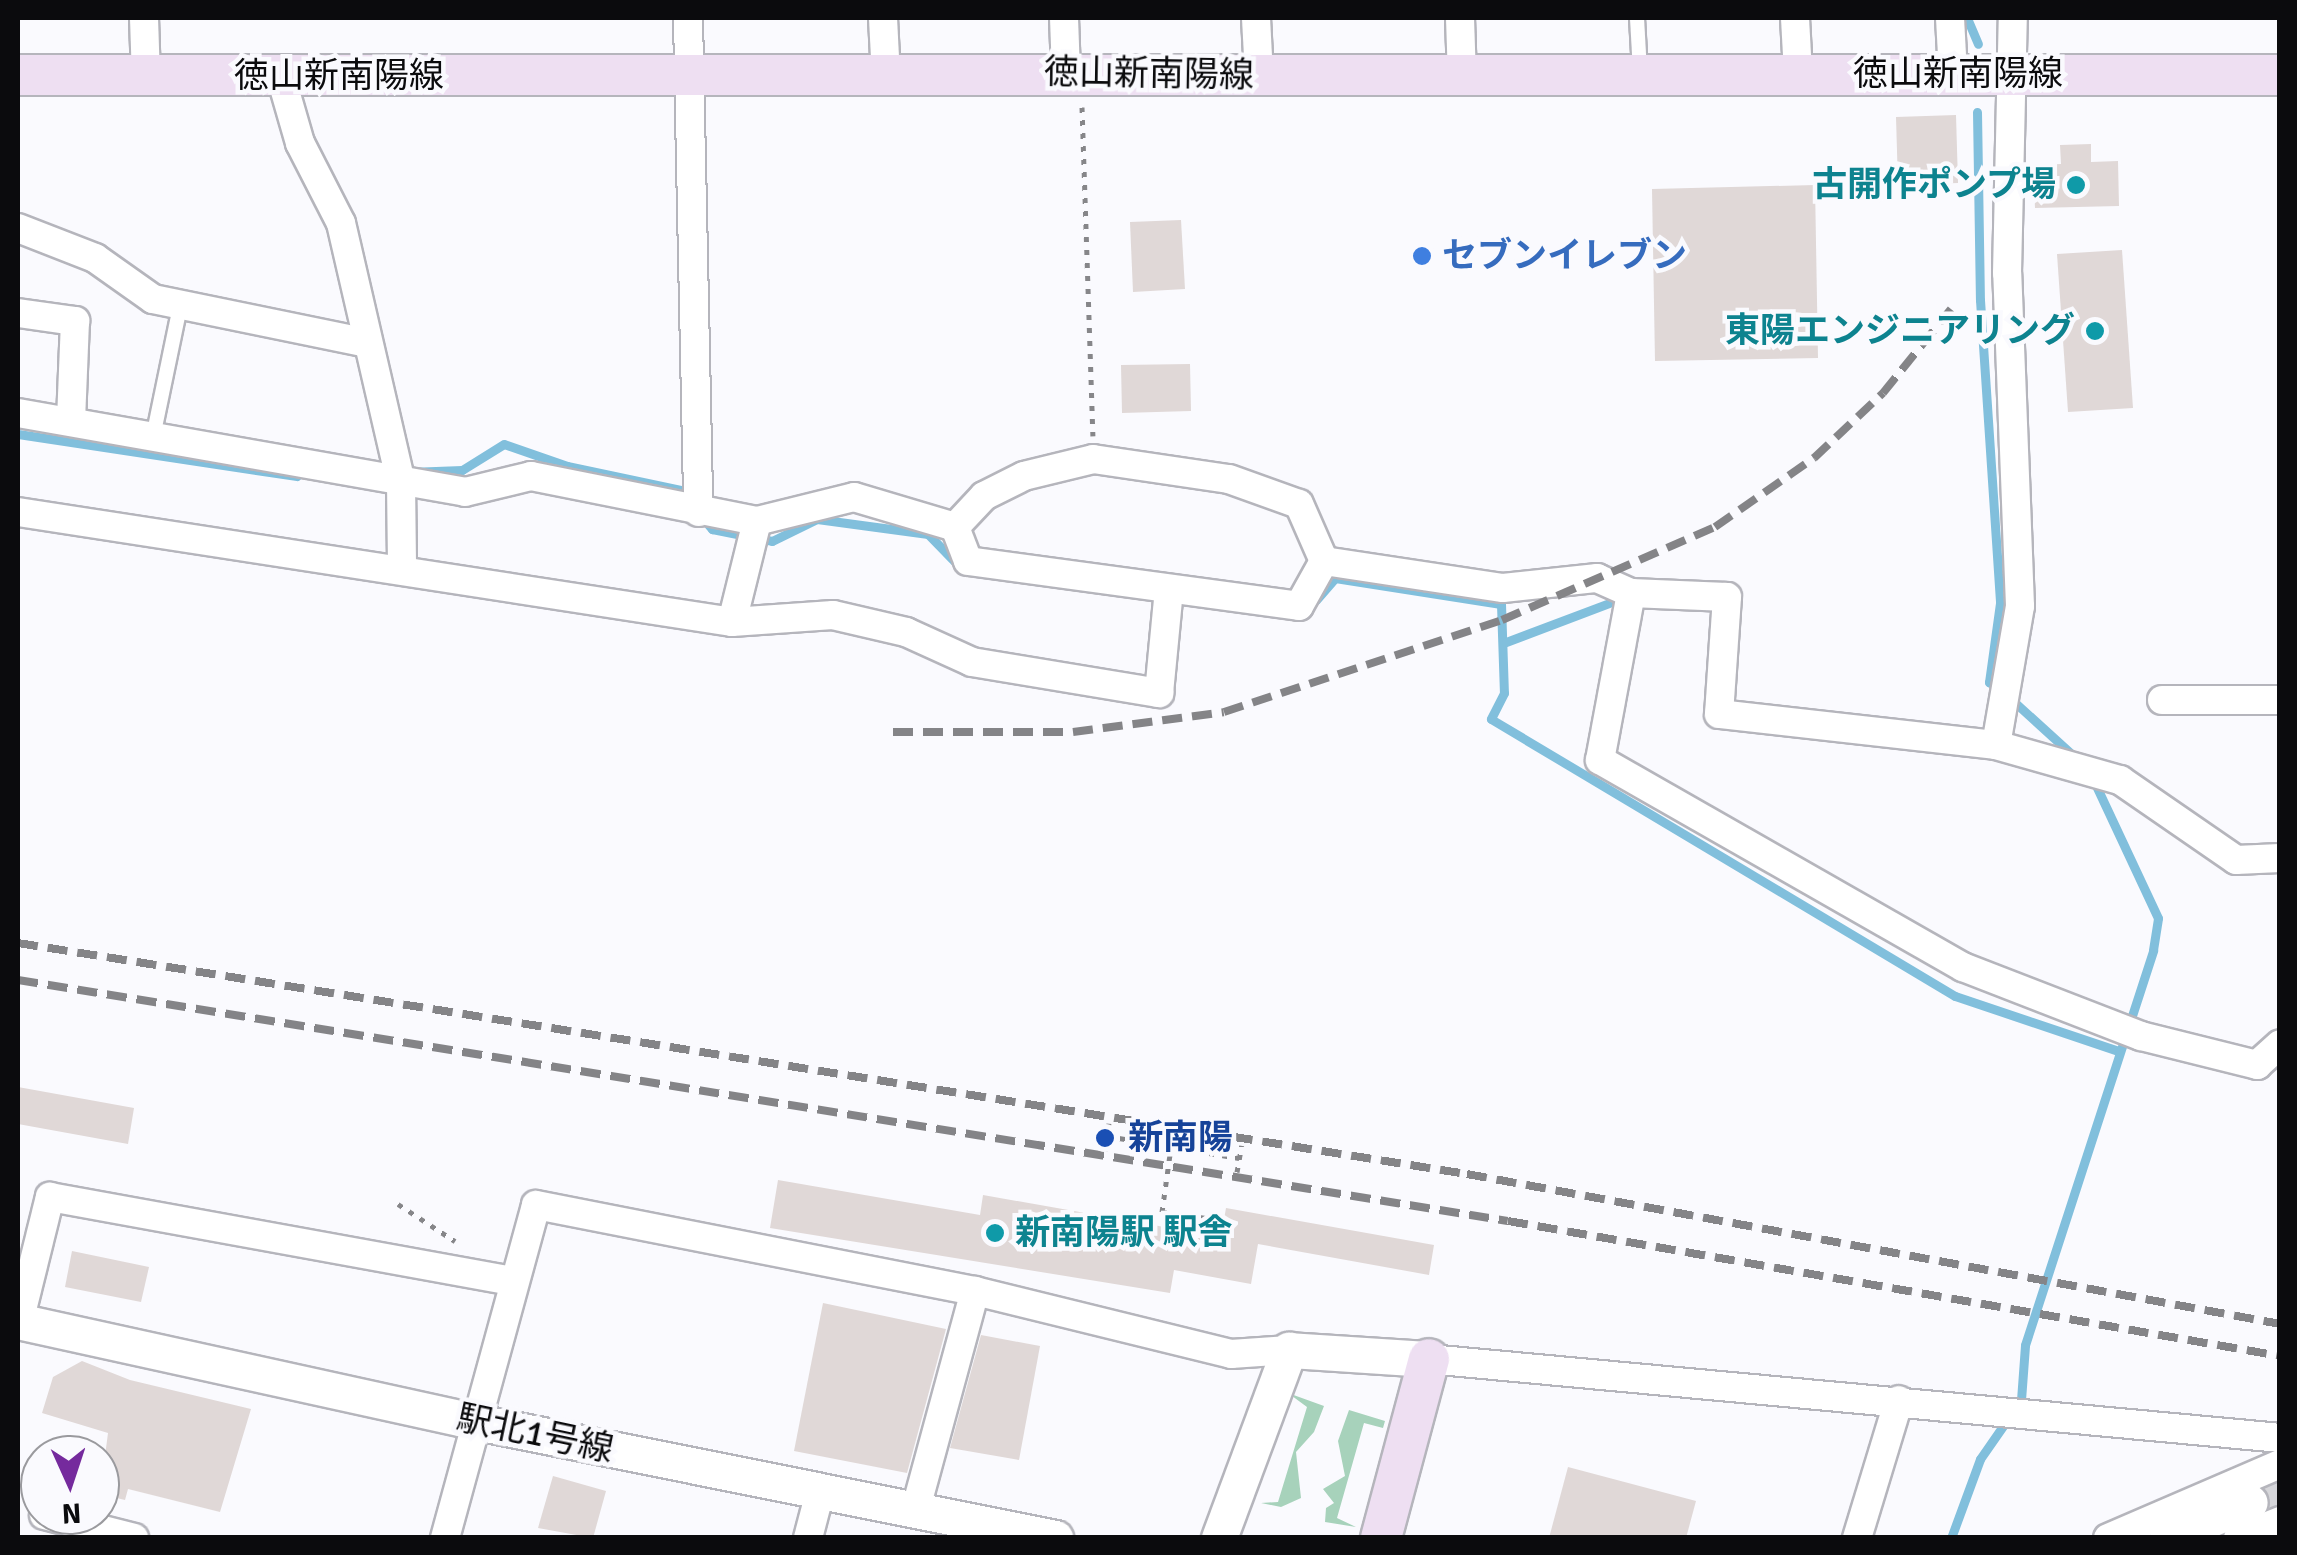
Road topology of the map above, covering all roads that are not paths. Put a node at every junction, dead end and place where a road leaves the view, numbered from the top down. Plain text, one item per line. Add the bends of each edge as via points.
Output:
1 (144, 18) edge
2 (688, 18) edge
3 (883, 18) edge
4 (1064, 18) edge
5 (1256, 18) edge
6 (1460, 18) edge
7 (1638, 18) edge
8 (1795, 18) edge
9 (1950, 18) edge
10 (2013, 18) edge
11 (1074, 72) junction
12 (1798, 73) junction
13 (1953, 73) junction
14 (18, 75) edge
15 (689, 75) junction
16 (1259, 75) junction
17 (2014, 75) junction
18 (2280, 75) edge
19 (146, 77) junction
20 (282, 77) junction
21 (886, 77) junction
22 (1640, 78) junction
23 (1462, 79) junction
24 (18, 228) edge
25 (182, 302) junction
26 (18, 313) edge
27 (368, 343) junction
28 (18, 413) edge
29 (71, 420) junction
30 (154, 437) junction
31 (400, 482) junction
32 (18, 512) edge
33 (698, 512) junction
34 (757, 520) junction
35 (954, 527) junction
36 (1324, 561) junction
37 (402, 569) junction
38 (1170, 590) junction
39 (1631, 593) junction
40 (732, 622) junction
41 (2162, 700) dead end
42 (2280, 700) edge
43 (1996, 745) junction
44 (2280, 858) edge
45 (2280, 1044) edge
46 (510, 1281) junction
47 (974, 1290) junction
48 (18, 1324) edge
49 (1290, 1350) junction
50 (1429, 1358) junction
51 (1899, 1400) junction
52 (472, 1422) junction
53 (2280, 1438) edge
54 (2280, 1464) edge
55 (820, 1492) junction
56 (916, 1508) junction
57 (2265, 1511) edge
58 (445, 1538) edge
59 (808, 1538) edge
60 (1055, 1538) edge
61 (1219, 1538) edge
62 (1381, 1538) edge
63 (1857, 1538) edge
64 (2108, 1538) edge
65 (2167, 1538) edge
66 (2238, 1538) edge

1 - 19 street
2 - 15 street
3 - 21 street
4 - 11 street
5 - 16 street
6 - 23 street
7 - 22 lane
8 - 12 street
9 - 13 street
10 - 17 street
11 - 16 main road, 徳山新南陽線
11 - 21 main road, 徳山新南陽線
12 - 13 main road, 徳山新南陽線
12 - 22 main road, 徳山新南陽線
13 - 17 main road, 徳山新南陽線
14 - 19 main road, 徳山新南陽線
15 - 20 main road, 徳山新南陽線
15 - 21 main road, 徳山新南陽線
15 - 33 street via 700,357
16 - 23 main road, 徳山新南陽線
17 - 18 main road, 徳山新南陽線
17 - 43 street via 2007,273 2020,606
19 - 20 main road, 徳山新南陽線
20 - 27 street via 300,143 341,222
22 - 23 main road, 徳山新南陽線
24 - 25 street via 95,258 154,299
25 - 27 street
25 - 30 lane
26 - 29 street via 76,322
27 - 31 street
28 - 29 street
29 - 30 street
30 - 31 street
31 - 33 street via 466,492 531,476
31 - 37 street
32 - 37 street
33 - 34 street
34 - 35 street via 854,497
34 - 40 street
35 - 36 street via 984,496 1024,476 1093,459 1229,479 1298,504
35 - 38 street via 968,561
36 - 38 street via 1299,606
36 - 39 street via 1502,588 1597,578
37 - 40 street
38 - 40 street via 1159,693 972,662 906,632 834,615
39 - 43 street via 1728,597 1719,714
39 - 45 street via 1600,760 1963,967 2160,1041 2257,1064
41 - 42 street
43 - 44 street via 2120,780 2236,860
46 - 47 street via 536,1206
46 - 48 street via 50,1197
46 - 52 street
47 - 49 street via 1231,1354
47 - 56 street
48 - 52 street, 駅北1号線
49 - 50 street
49 - 61 street
50 - 51 street
50 - 62 main road
51 - 53 street
51 - 63 street
52 - 55 street, 駅北1号線
52 - 58 street
54 - 64 street
55 - 56 street, 駅北1号線
55 - 59 street
56 - 60 street, 駅北1号線
57 - 65 street
57 - 66 street

